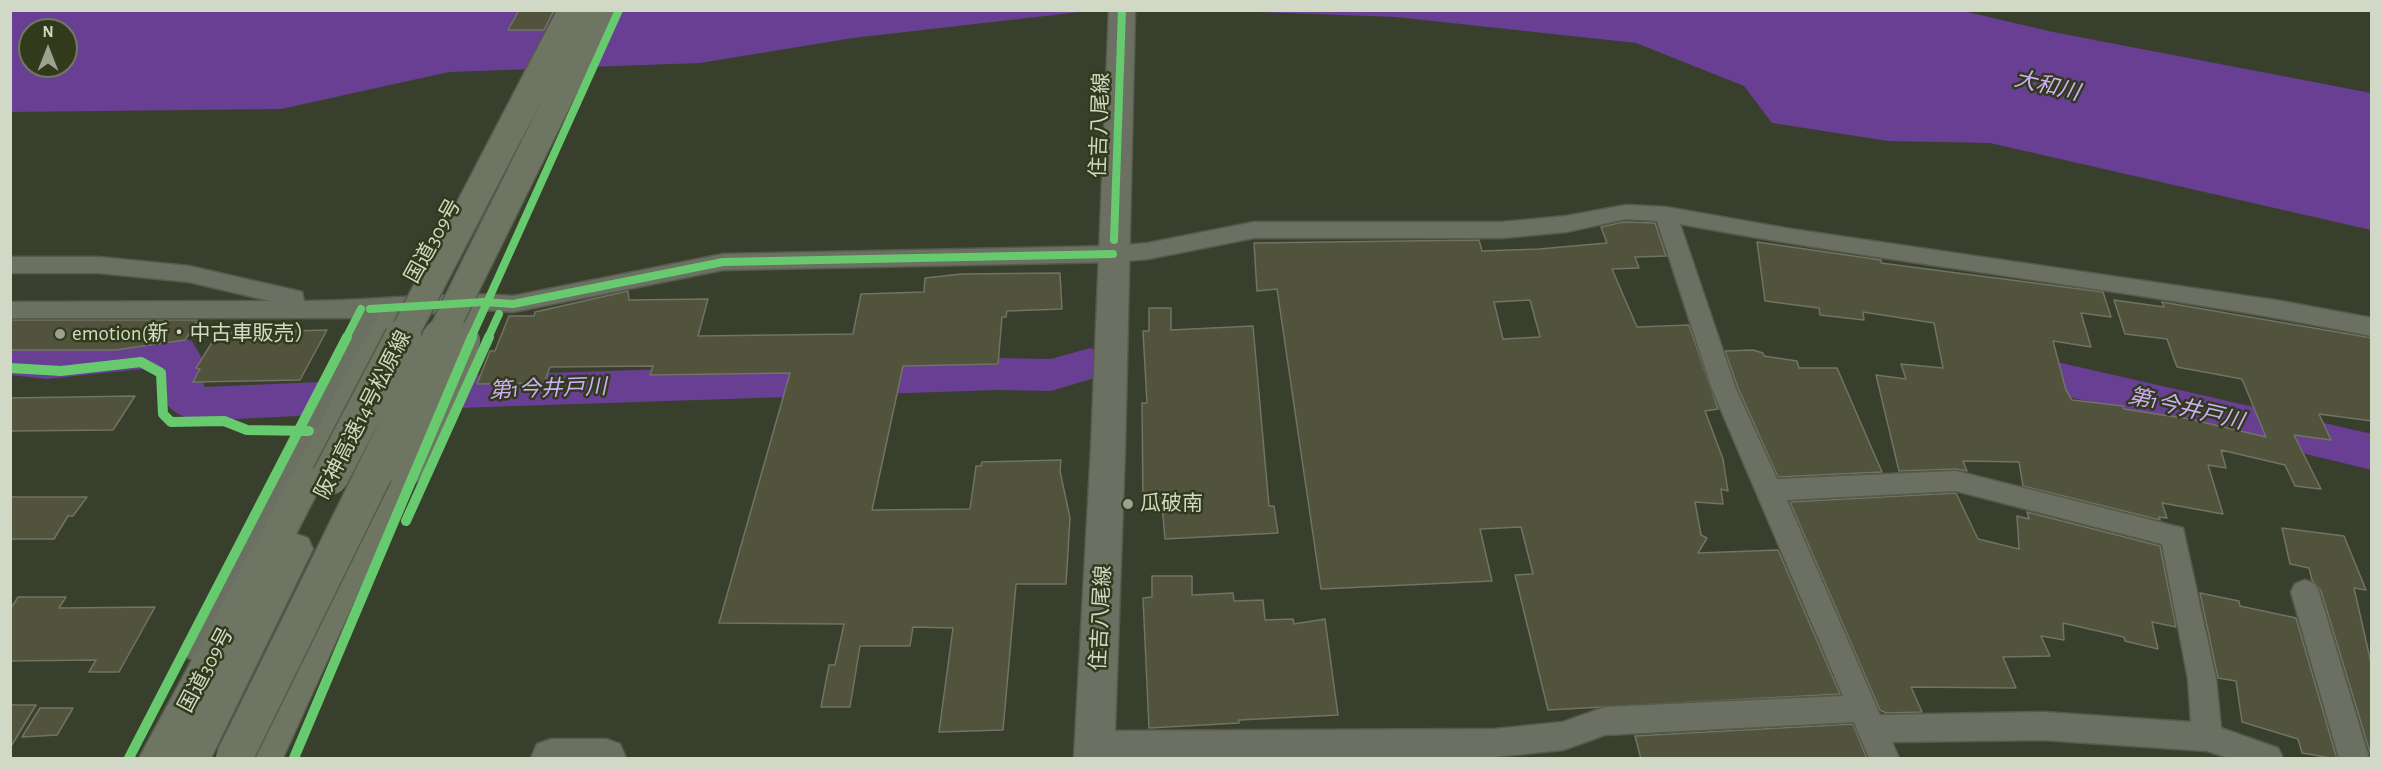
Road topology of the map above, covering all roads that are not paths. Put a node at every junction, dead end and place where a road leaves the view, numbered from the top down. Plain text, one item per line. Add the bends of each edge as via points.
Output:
1 (558, 10) edge
2 (573, 10) edge
3 (602, 10) edge
4 (610, 10) edge
5 (1122, 10) edge
6 (519, 175) junction
7 (1666, 213) junction
8 (1114, 247) junction
9 (10, 265) edge
10 (484, 302) junction
11 (10, 309) edge
12 (370, 309) junction
13 (2372, 327) edge
14 (330, 477) junction
15 (1770, 490) junction
16 (2305, 591) dead end
17 (1867, 718) junction
18 (2207, 736) junction
19 (1095, 752) edge
20 (143, 759) edge
21 (159, 759) edge
22 (176, 759) edge
23 (190, 759) edge
24 (234, 759) edge
25 (263, 759) edge
26 (271, 759) edge
27 (278, 759) edge
28 (551, 759) edge
29 (606, 759) edge
30 (1884, 759) edge
31 (2268, 759) edge
32 (2354, 759) edge

1 - 21 highway, 国道309号
2 - 14 highway, 阪神高速14号松原線, bridge
3 - 6 highway, 阪神高速14号松原線, bridge
4 - 25 highway
5 - 8 main road, 住吉八尾線
6 - 24 highway, 阪神高速14号松原線, bridge
6 - 26 highway, bridge via 477,308
7 - 8 street via 1626,212 1566,224 1502,230 1254,230 1148,251
7 - 13 street via 1791,237 2270,308
7 - 15 street via 1707,343 1747,448
8 - 10 street via 723,262 513,304
8 - 19 main road, 住吉八尾線
9 - 12 street via 99,265 189,274 280,296
10 - 12 street
10 - 27 street
11 - 12 street
12 - 20 street
14 - 22 highway
14 - 23 highway, 阪神高速14号松原線
15 - 17 street
15 - 18 street via 1956,481 2174,537 2202,679
16 - 32 street
17 - 18 street
17 - 19 street via 1605,721 1563,736 1494,743
17 - 30 street
18 - 31 street
28 - 29 main road

